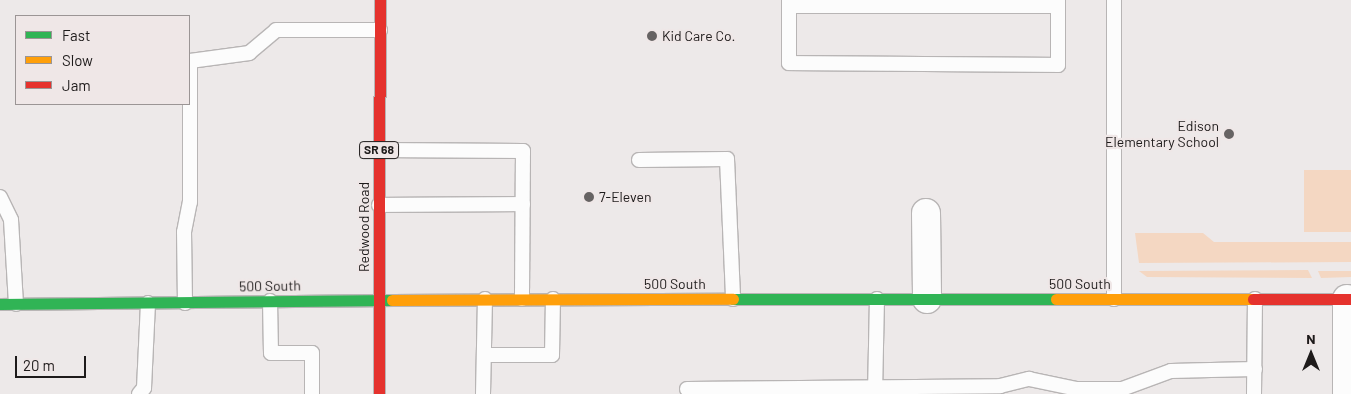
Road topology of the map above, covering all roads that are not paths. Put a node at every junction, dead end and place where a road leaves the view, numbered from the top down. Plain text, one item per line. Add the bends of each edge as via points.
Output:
1 (380, 0) edge
2 (1114, 0) edge
3 (789, 3) edge
4 (1058, 3) edge
5 (380, 30) junction
6 (379, 150) junction
7 (639, 160) dead end
8 (0, 197) edge
9 (522, 204) junction
10 (379, 205) junction
11 (926, 213) dead end
12 (485, 299) junction
13 (522, 299) junction
14 (553, 299) junction
15 (733, 299) junction
16 (877, 299) junction
17 (927, 299) junction
18 (1114, 299) junction
19 (1255, 299) junction
20 (1349, 299) edge
21 (379, 300) junction
22 (270, 301) junction
23 (185, 302) junction
24 (148, 303) junction
25 (0, 304) edge
26 (16, 304) junction
27 (484, 355) junction
28 (1255, 369) junction
29 (687, 389) dead end
30 (875, 391) edge
31 (139, 394) edge
32 (312, 394) edge
33 (379, 394) edge
34 (483, 394) edge
35 (1254, 394) edge
36 (1347, 394) edge

1 - 5 street, Redwood Road / SR 68
2 - 18 lane
3 - 4 lane
3 - 4 lane via 789,63 1058,65
5 - 6 street, Redwood Road / SR 68
5 - 23 lane via 276,30 249,53 190,61 190,202 184,232
6 - 9 lane via 523,151
6 - 10 street, Redwood Road / SR 68
7 - 15 lane via 727,159
8 - 26 lane via 10,220
9 - 10 lane
9 - 13 lane
10 - 21 street, Redwood Road / SR 68
11 - 17 street
12 - 13 street, 500 South
12 - 21 street, 500 South
12 - 27 lane
13 - 14 street, 500 South
14 - 15 street, 500 South
14 - 27 lane via 552,355
15 - 16 street, 500 South
16 - 17 street, 500 South
16 - 30 lane
17 - 18 street, 500 South
18 - 19 street, 500 South
19 - 20 street, 500 South
19 - 28 lane
20 - 36 street
21 - 22 street, 500 South
21 - 33 street, Redwood Road / SR 68
22 - 23 street, 500 South
22 - 32 lane via 271,353 312,353
23 - 24 street, 500 South
24 - 26 street, 500 South
24 - 31 lane via 144,388
25 - 26 street, 500 South
27 - 34 lane
28 - 30 lane via 1172,371 1122,389 1077,389 1029,379 1000,386
28 - 35 lane
29 - 30 lane

